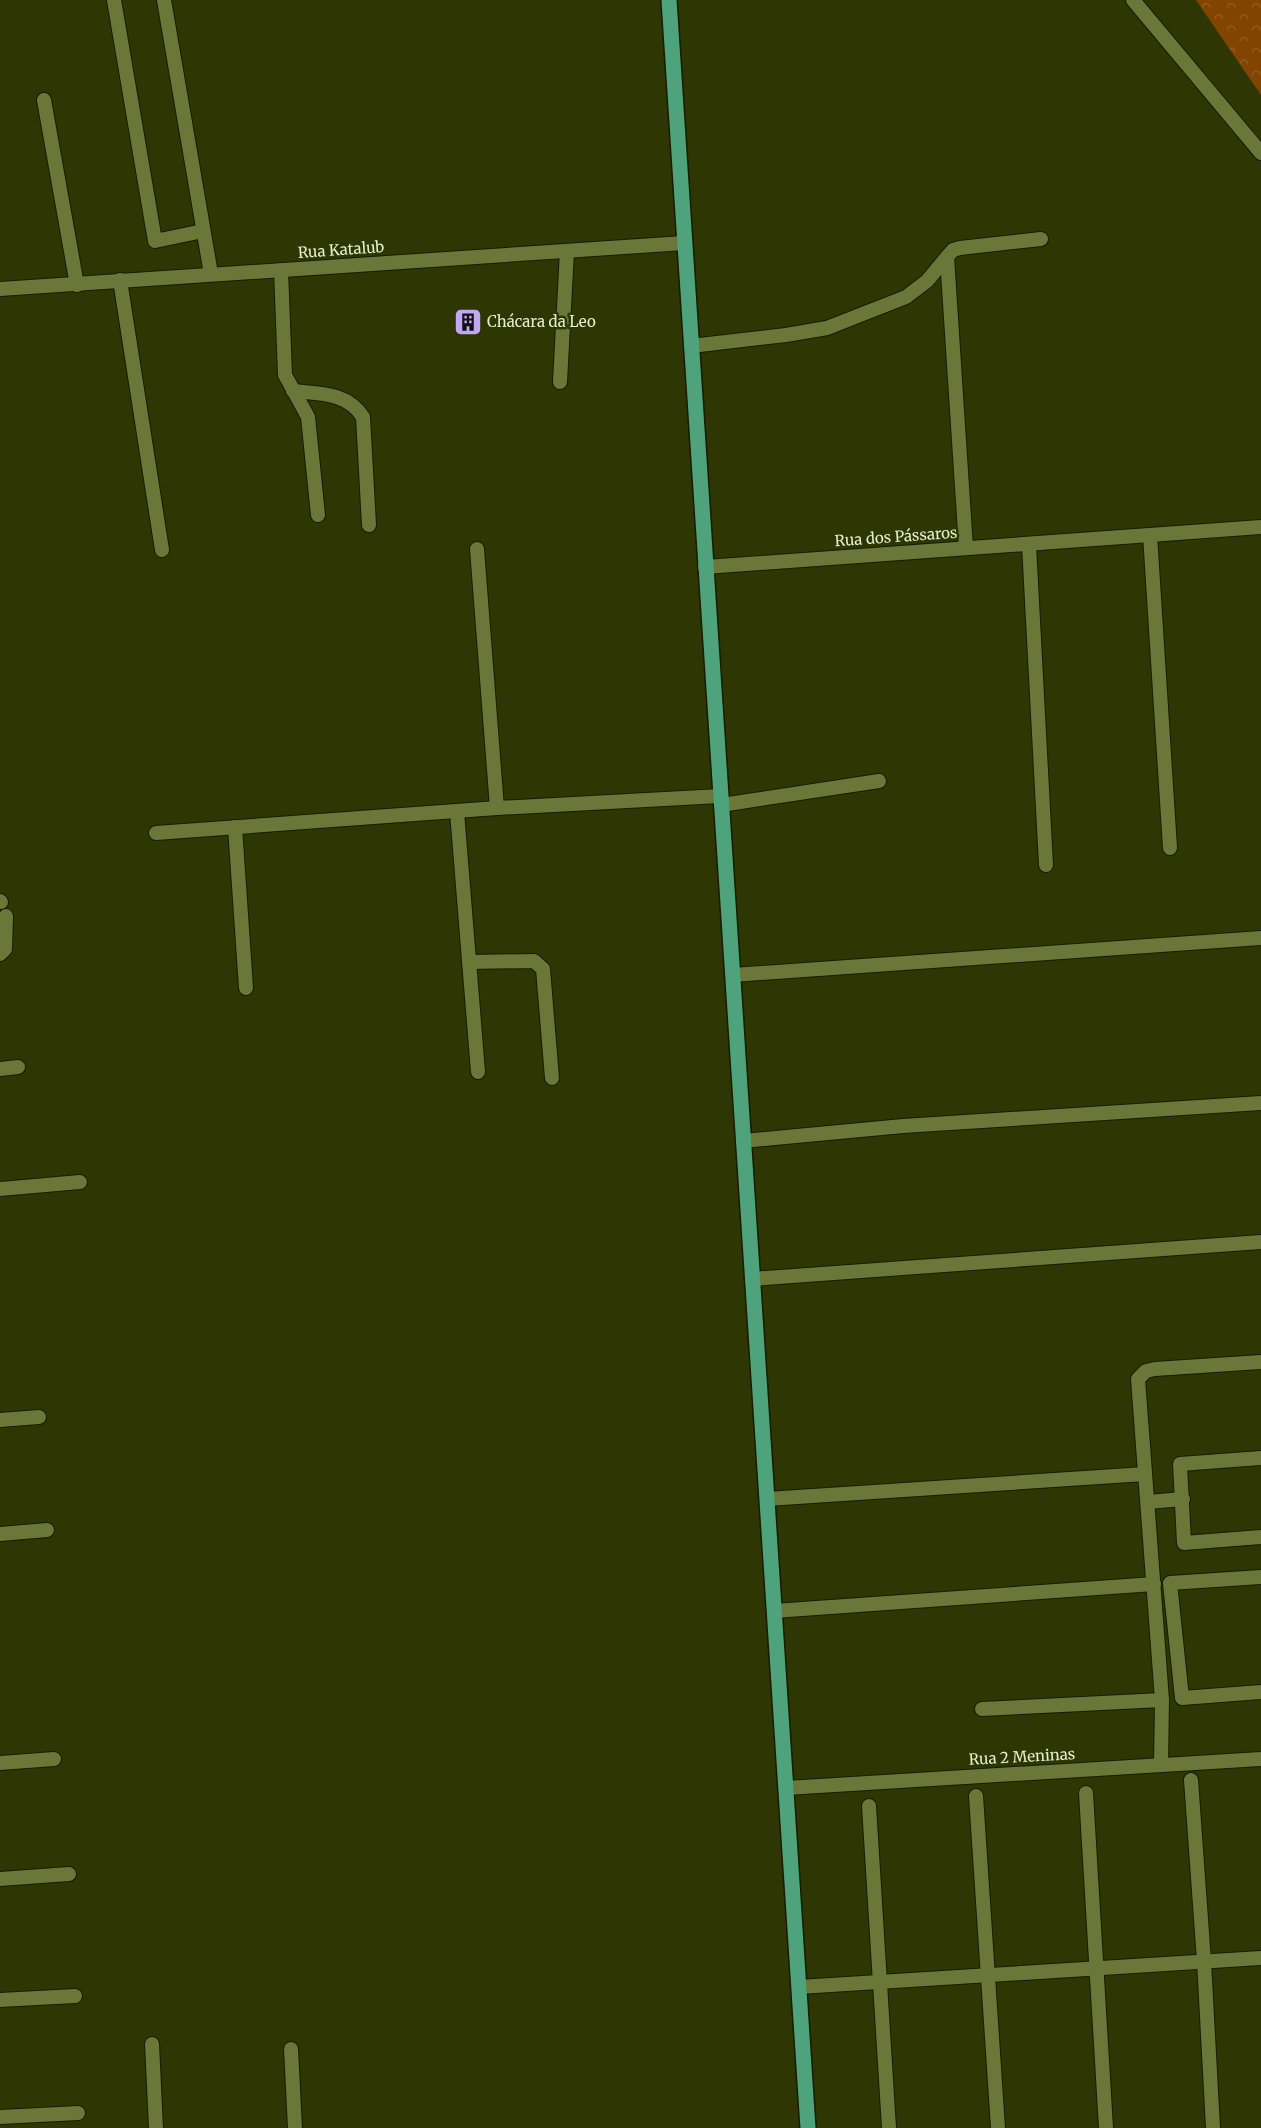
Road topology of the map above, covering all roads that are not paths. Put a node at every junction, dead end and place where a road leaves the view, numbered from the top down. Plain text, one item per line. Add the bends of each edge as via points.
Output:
1 (114, 0) edge
2 (164, 0) edge
3 (669, 0) edge
4 (1133, 0) edge
5 (44, 100) dead end
6 (1261, 153) edge
7 (203, 231) junction
8 (1041, 239) dead end
9 (684, 244) junction
10 (567, 251) junction
11 (947, 256) junction
12 (281, 270) junction
13 (211, 274) junction
14 (120, 280) junction
15 (77, 285) junction
16 (0, 289) edge
17 (691, 346) junction
18 (560, 382) dead end
19 (294, 391) junction
20 (318, 515) dead end
21 (369, 525) dead end
22 (1261, 527) edge
23 (1150, 535) junction
24 (1029, 545) junction
25 (966, 548) junction
26 (477, 549) dead end
27 (162, 550) dead end
28 (705, 567) junction
29 (879, 781) dead end
30 (720, 800) junction
31 (497, 808) junction
32 (456, 812) junction
33 (236, 826) junction
34 (156, 832) dead end
35 (1170, 848) dead end
36 (1046, 865) dead end
37 (6, 916) dead end
38 (1261, 938) edge
39 (0, 954) edge
40 (469, 962) junction
41 (732, 975) junction
42 (246, 988) dead end
43 (18, 1067) dead end
44 (0, 1069) edge
45 (478, 1072) dead end
46 (552, 1078) dead end
47 (1261, 1103) edge
48 (743, 1141) junction
49 (80, 1182) dead end
50 (0, 1189) edge
51 (1261, 1242) edge
52 (752, 1280) junction
53 (1261, 1362) edge
54 (39, 1417) dead end
55 (0, 1420) edge
56 (1261, 1458) edge
57 (1145, 1474) junction
58 (766, 1499) junction
59 (1184, 1499) junction
60 (1148, 1502) junction
61 (47, 1530) dead end
62 (0, 1534) edge
63 (1261, 1537) edge
64 (1261, 1577) edge
65 (1154, 1584) junction
66 (774, 1612) junction
67 (1182, 1688) junction
68 (1261, 1692) edge
69 (1162, 1694) junction
70 (982, 1709) dead end
71 (54, 1759) dead end
72 (1261, 1759) edge
73 (0, 1763) edge
74 (1161, 1765) junction
75 (1192, 1780) dead end
76 (786, 1788) junction
77 (1086, 1793) dead end
78 (976, 1796) dead end
79 (869, 1806) dead end
80 (69, 1874) dead end
81 (0, 1879) edge
82 (1261, 1958) edge
83 (1204, 1961) junction
84 (1096, 1968) junction
85 (988, 1975) junction
86 (880, 1982) junction
87 (799, 1987) junction
88 (75, 1996) dead end
89 (0, 2000) edge
90 (152, 2044) dead end
91 (290, 2049) dead end
92 (78, 2112) dead end
93 (0, 2117) edge
94 (156, 2128) edge
95 (295, 2128) edge
96 (808, 2128) edge
97 (889, 2128) edge
98 (998, 2128) edge
99 (1106, 2128) edge
100 (1213, 2128) edge

1 - 7 street via 155,241
2 - 7 street
3 - 9 main road
4 - 6 street
5 - 15 street
7 - 13 street
8 - 11 street via 960,248
9 - 10 street, Rua Katalub
9 - 17 main road
10 - 12 street, Rua Katalub
10 - 18 street
11 - 17 street via 927,281 906,297 827,328
11 - 25 street
12 - 13 street, Rua Katalub
12 - 19 street via 285,375
13 - 14 street, Rua Katalub
14 - 15 street, Rua Katalub
14 - 27 street
15 - 16 street, Rua Katalub
17 - 28 main road
19 - 20 street via 308,417
19 - 21 street via 338,396 358,409 363,417
22 - 23 street, Rua dos Pássaros
23 - 24 street, Rua dos Pássaros
23 - 35 street
24 - 25 street, Rua dos Pássaros
24 - 36 street
25 - 28 street, Rua dos Pássaros
26 - 31 street
28 - 30 main road
29 - 30 street
30 - 31 street
30 - 41 main road
31 - 32 street
32 - 33 street
32 - 40 street
33 - 34 street
33 - 42 street
37 - 39 street via 4,949
38 - 41 street
40 - 45 street
40 - 46 street via 534,961 540,964
41 - 48 main road
43 - 44 street
47 - 48 street via 903,1126
48 - 52 main road
49 - 50 street
51 - 52 street
52 - 58 main road
53 - 57 street via 1154,1369 1141,1374 1137,1384
54 - 55 street
56 - 59 street via 1180,1464
57 - 58 street
57 - 60 street
58 - 66 main road
59 - 60 street
59 - 63 street via 1184,1543
60 - 65 street
61 - 62 street
64 - 67 street via 1170,1583
65 - 66 street
65 - 69 street
66 - 76 main road
67 - 68 street via 1182,1698
67 - 69 street
69 - 70 street
69 - 74 street
71 - 73 street
72 - 74 street, Rua 2 Meninas
74 - 76 street, Rua 2 Meninas
75 - 83 street
76 - 87 main road
77 - 84 street
78 - 85 street
79 - 86 street
80 - 81 street
82 - 83 street
83 - 84 street
83 - 100 street
84 - 85 street
84 - 99 street
85 - 86 street
85 - 98 street
86 - 87 street
86 - 97 street
87 - 96 main road
88 - 89 street
90 - 94 street
91 - 95 street
92 - 93 street

